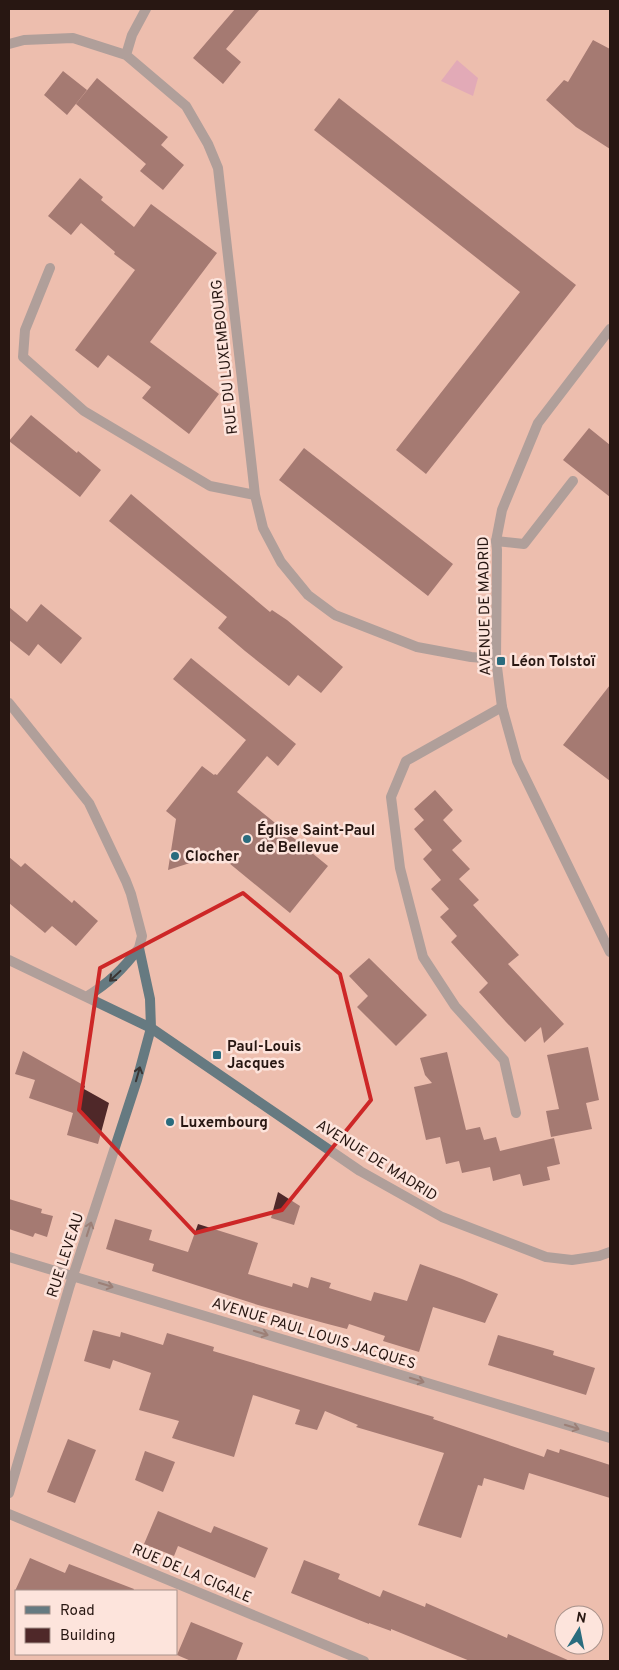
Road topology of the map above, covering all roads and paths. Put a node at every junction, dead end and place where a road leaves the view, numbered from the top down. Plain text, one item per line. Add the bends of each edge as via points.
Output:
1 (146, 9) edge
2 (9, 44) edge
3 (126, 55) junction
4 (50, 268) dead end
5 (610, 329) edge
6 (573, 481) dead end
7 (255, 495) junction
8 (496, 541) junction
9 (496, 659) junction
10 (9, 703) edge
11 (502, 707) junction
12 (140, 948) junction
13 (610, 952) edge
14 (9, 960) edge
15 (86, 997) junction
16 (150, 1028) junction
17 (516, 1113) dead end
18 (610, 1252) edge
19 (9, 1257) edge
20 (73, 1275) junction
21 (610, 1438) edge
22 (9, 1493) edge
23 (9, 1514) edge
24 (364, 1661) edge

1 - 3 street
2 - 3 street, RUE DU LUXEMBOURG via 24,40 73,38
3 - 7 street, RUE DU LUXEMBOURG via 186,106 218,168
4 - 7 street via 25,330 22,357 84,411 210,486
5 - 8 street, AVENUE DE MADRID via 538,423 502,510
6 - 8 street via 524,544
7 - 9 street, RUE DU LUXEMBOURG via 263,528 281,562 308,595 335,615 417,646
8 - 9 street, AVENUE DE MADRID
9 - 11 street, AVENUE DE MADRID
10 - 12 street via 89,803 131,894 142,936
11 - 13 street, AVENUE DE MADRID via 517,761
11 - 17 street via 406,761 391,798 400,868 423,957 455,1006 504,1060
12 -> 15 street via 104,986
12 - 16 street via 150,999
14 - 15 street, AVENUE DE MADRID
15 - 16 street, AVENUE DE MADRID
16 - 18 street, AVENUE DE MADRID via 360,1171 442,1217 546,1257 572,1260
20 -> 16 street, RUE LEVEAU via 137,1080
19 - 20 street, AVENUE PAUL LOUIS JACQUES
20 -> 21 street, AVENUE PAUL LOUIS JACQUES
20 - 22 street, RUE LEVEAU
23 - 24 street, RUE DE LA CIGALE

